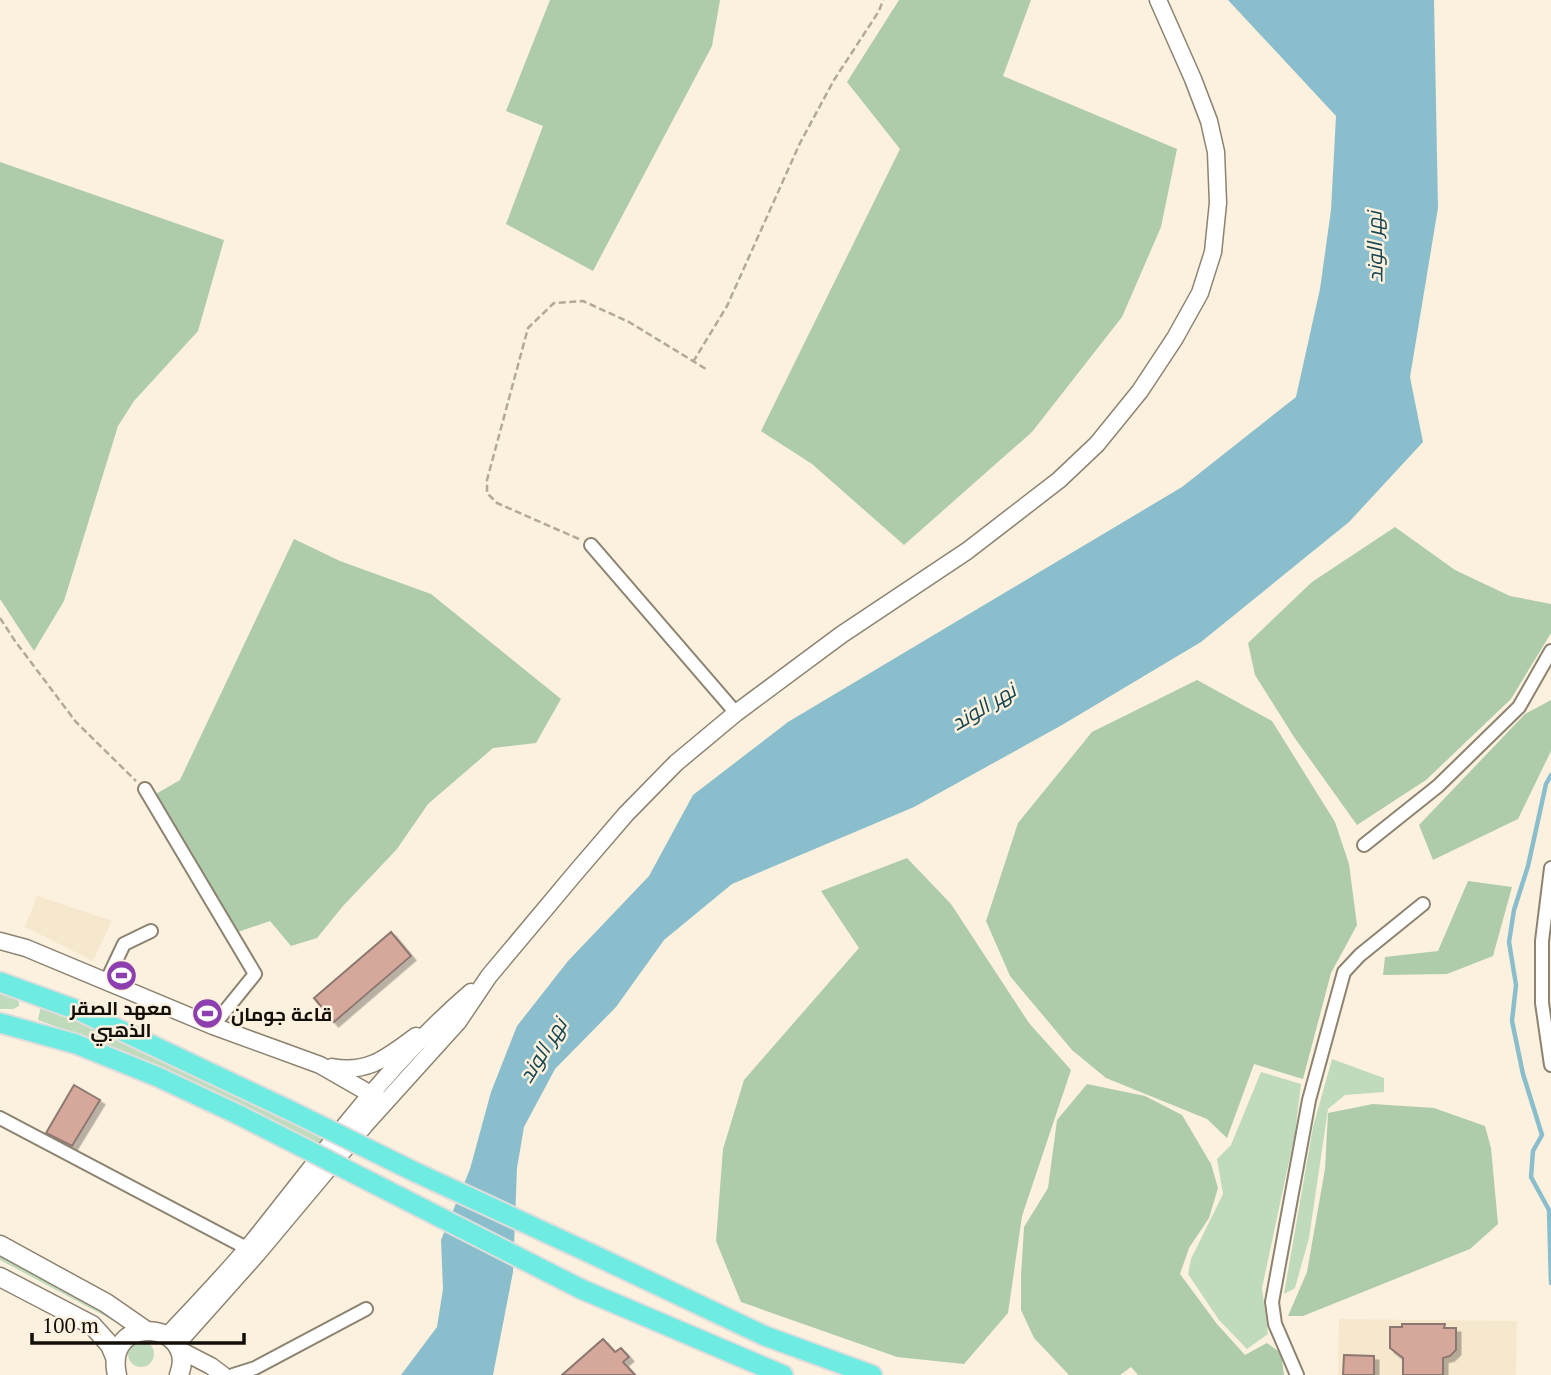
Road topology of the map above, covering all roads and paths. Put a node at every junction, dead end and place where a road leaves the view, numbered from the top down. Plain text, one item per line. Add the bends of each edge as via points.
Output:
1 (883, 0) edge
2 (1158, 0) edge
3 (693, 362) junction
4 (706, 369) dead end
5 (591, 545) joint
6 (0, 618) edge
7 (1551, 651) edge
8 (736, 712) junction
9 (145, 789) joint
10 (1364, 845) dead end
11 (1550, 876) edge
12 (1423, 904) dead end
13 (151, 931) dead end
14 (0, 941) edge
15 (489, 976) junction
16 (0, 982) edge
17 (106, 982) junction
18 (446, 1013) junction
19 (0, 1023) edge
20 (213, 1026) junction
21 (320, 1065) junction
22 (1551, 1065) edge
23 (379, 1098) junction
24 (0, 1118) edge
25 (0, 1245) edge
26 (252, 1251) junction
27 (0, 1277) edge
28 (366, 1309) dead end
29 (145, 1330) junction
30 (174, 1343) junction
31 (115, 1368) edge
32 (179, 1375) edge
33 (223, 1375) edge
34 (233, 1375) edge
35 (783, 1375) edge
36 (872, 1375) edge
37 (1297, 1375) edge

1 - 3 path via 800,143 726,306
2 - 8 street via 1202,100 1217,168 1213,252 1200,293 1180,330 1119,418 1059,480 967,551
3 - 4 path
3 - 5 path via 629,322 583,302 554,303 528,328 487,493 497,503
5 - 8 street
6 - 9 path via 75,722
7 - 10 street via 1518,707 1438,786
8 - 15 street via 626,814
9 - 20 street via 254,974
11 - 22 street via 1542,941 1542,1003
12 - 37 street via 1344,972 1309,1100 1272,1302 1275,1324
13 - 17 street via 124,944
14 - 17 street
15 - 18 street
15 - 23 street via 458,1022
16 - 36 main road, bridge via 80,1011 765,1336
17 - 20 street
18 - 21 street via 369,1066
18 - 23 street
19 - 35 main road, bridge via 76,1044 158,1077 581,1289
20 - 21 street
21 - 23 street
23 - 26 street
24 - 26 street
25 - 29 main road via 106,1303
26 - 30 street
27 - 31 main road via 92,1325 110,1345
28 - 34 street
29 - 30 main road via 160,1332
29 - 31 main road via 126,1339
30 - 32 main road via 181,1359
30 - 33 street

